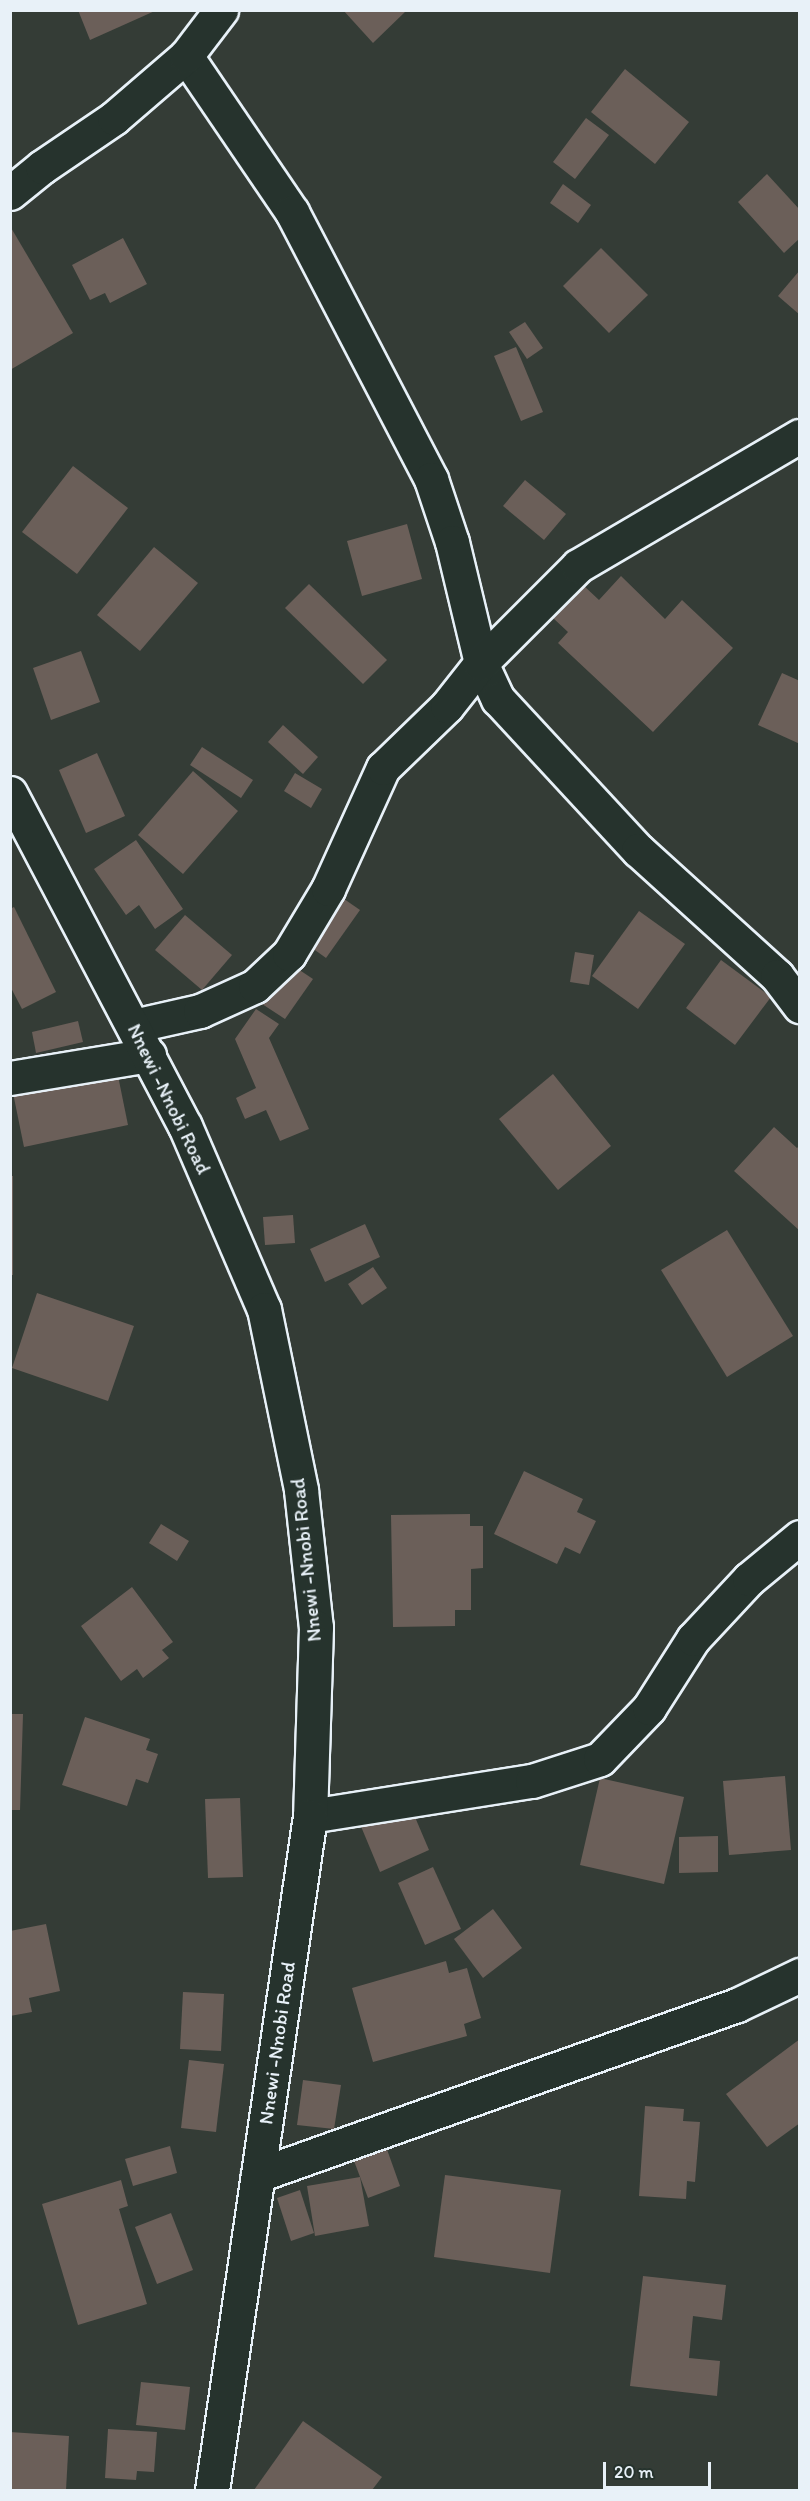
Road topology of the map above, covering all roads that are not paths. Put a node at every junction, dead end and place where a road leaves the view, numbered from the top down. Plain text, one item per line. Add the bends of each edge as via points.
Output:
1 (221, 10) edge
2 (186, 56) junction
3 (10, 193) edge
4 (800, 436) edge
5 (481, 663) junction
6 (10, 793) edge
7 (800, 1006) edge
8 (133, 1026) junction
9 (149, 1055) junction
10 (10, 1078) edge
11 (800, 1537) edge
12 (310, 1816) junction
13 (800, 1975) edge
14 (258, 2175) junction
15 (212, 2490) edge

1 - 2 street
2 - 3 street via 114,118
2 - 5 street via 292,212 431,479 452,542
4 - 5 street via 578,566
5 - 7 street via 498,699 525,731 638,850 777,976
5 - 8 street via 447,705 382,768 328,889 289,954 255,986 200,1011
6 - 8 street, Nnewi -Nnobi Road
8 - 9 street, Nnewi -Nnobi Road
9 - 10 street
9 - 12 street, Nnewi -Nnobi Road via 185,1126 267,1321 301,1490 316,1627
11 - 12 street via 749,1579 693,1639 649,1708 600,1759 532,1781
12 - 14 street, Nnewi -Nnobi Road
13 - 14 street via 737,2005
14 - 15 street, Nnewi -Nnobi Road

